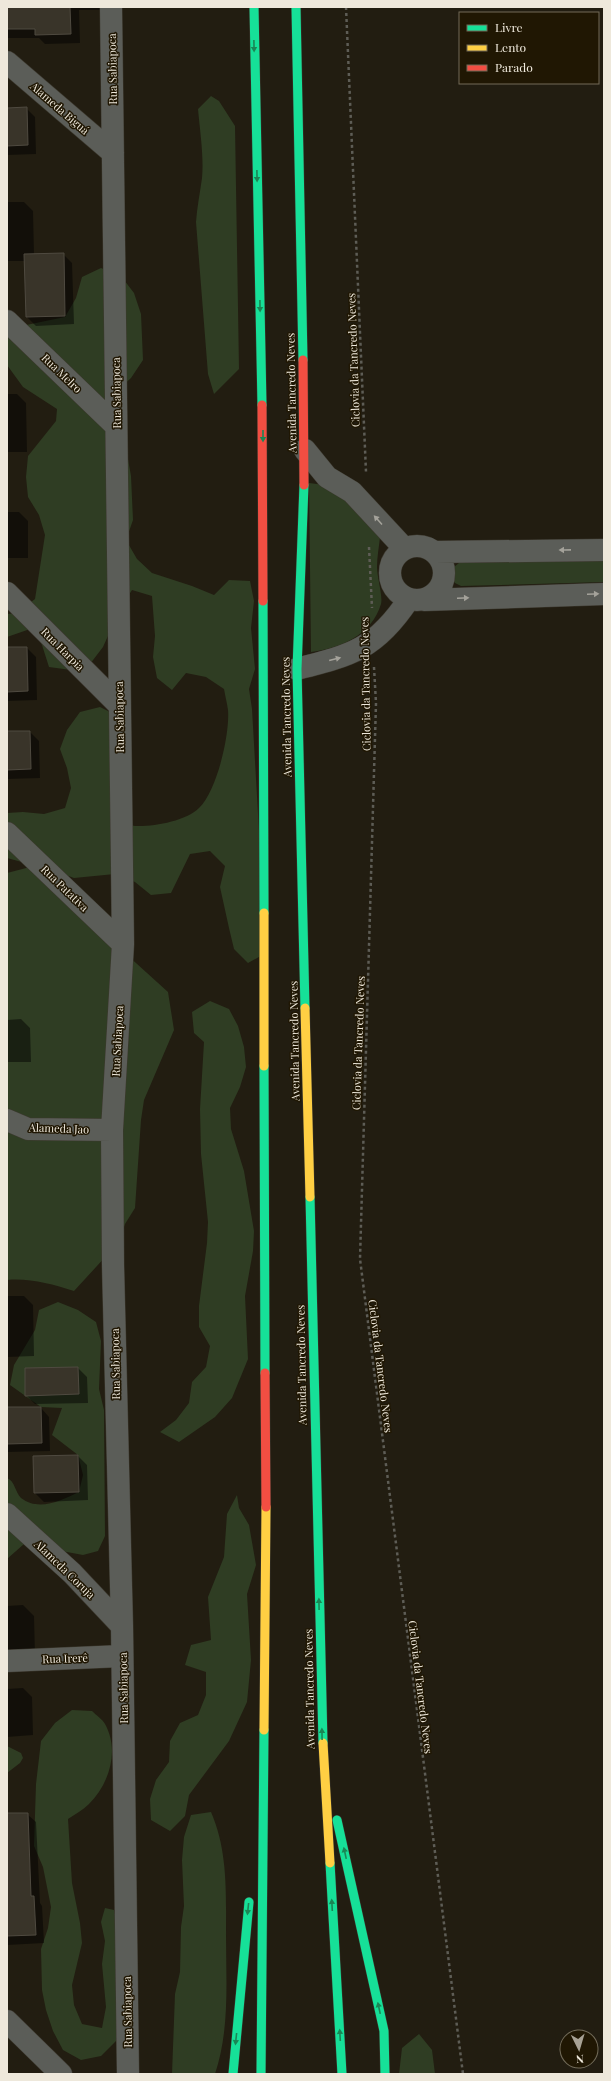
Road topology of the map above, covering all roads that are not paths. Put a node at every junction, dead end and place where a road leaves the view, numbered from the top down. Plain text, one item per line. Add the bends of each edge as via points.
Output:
1 (111, 7) edge
2 (254, 7) edge
3 (296, 7) edge
4 (7, 62) edge
5 (113, 153) junction
6 (7, 321) edge
7 (116, 426) junction
8 (305, 450) junction
9 (404, 548) junction
10 (604, 550) edge
11 (435, 552) junction
12 (7, 593) edge
13 (604, 594) edge
14 (417, 600) junction
15 (297, 669) junction
16 (119, 705) junction
17 (7, 833) edge
18 (123, 944) junction
19 (7, 1120) edge
20 (112, 1130) junction
21 (7, 1514) edge
22 (122, 1626) junction
23 (122, 1656) junction
24 (7, 1660) edge
25 (323, 1753) junction
26 (263, 1759) junction
27 (253, 1861) dead end
28 (250, 1893) dead end
29 (7, 2021) edge
30 (61, 2074) edge
31 (128, 2074) edge
32 (232, 2074) edge
33 (261, 2074) edge
34 (342, 2074) edge
35 (385, 2074) edge

1 - 5 street, Rua Sabiapoca
2 -> 26 main road, Avenida Tancredo Neves via 262,420 266,1528
3 - 8 main road, Avenida Tancredo Neves
4 - 5 street, Alameda Biguá
5 - 7 street, Rua Sabiapoca
6 - 7 street, Rua Melro
7 - 16 street, Rua Sabiapoca
9 -> 8 street via 352,492 327,477
8 - 15 main road, Avenida Tancredo Neves
9 - 11 street via 425,547
9 - 14 street via 391,562 390,580 400,595
10 -> 11 street
11 - 14 street via 444,569 444,579 433,595
12 - 16 street, Rua Harpia
14 -> 13 street
15 -> 14 street via 341,658 372,642
25 -> 15 main road, Avenida Tancredo Neves
16 - 18 street, Rua Sabiapoca
17 - 18 street, Rua Patativa
18 - 20 street, Rua Sabiapoca
19 - 20 street, Alameda Jao via 28,1129
20 - 22 street, Rua Sabiapoca
21 - 22 street, Alameda Coruja via 72,1573
22 - 23 street, Rua Sabiapoca
23 - 24 street, Rua Irerê
23 - 31 street, Rua Sabiapoca
34 -> 25 main road, Avenida Tancredo Neves
35 -> 25 main road via 384,2031
26 - 27 main road
26 - 33 main road, Avenida Tancredo Neves
28 -> 32 main road
29 - 30 street

